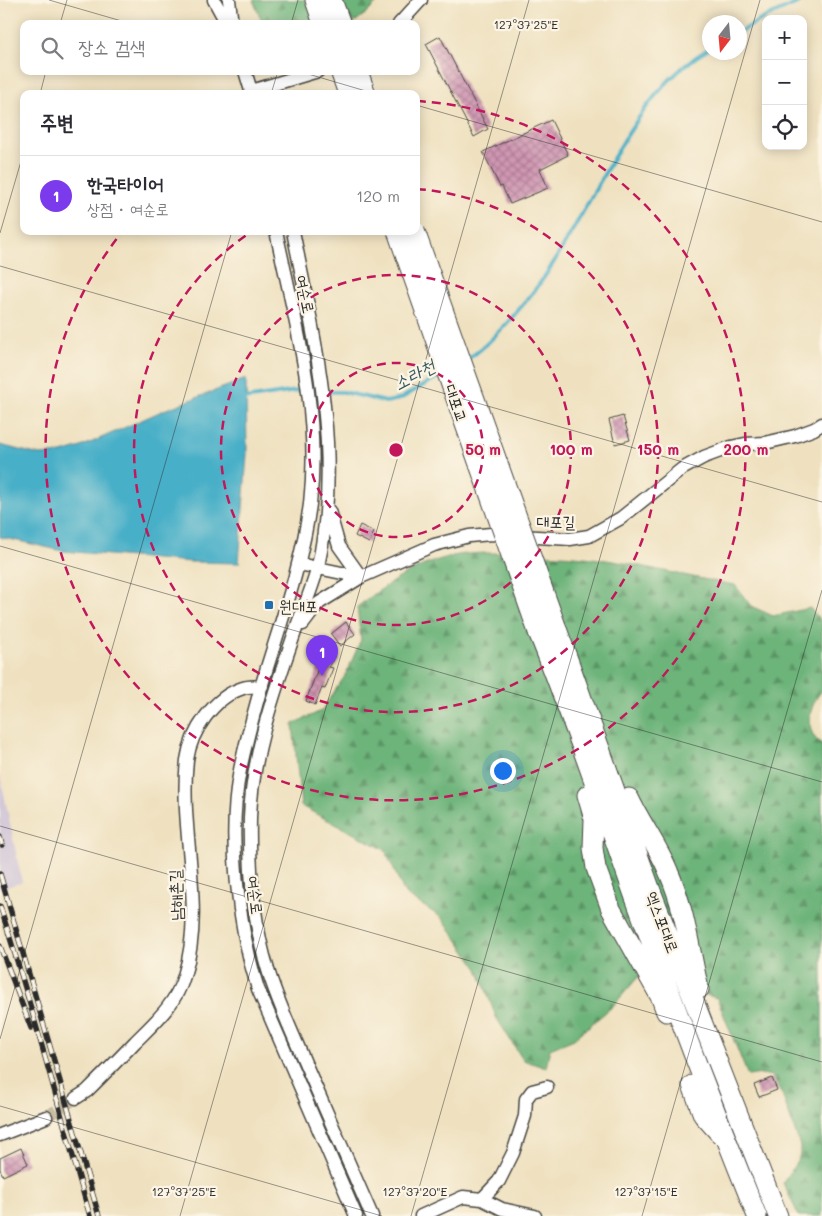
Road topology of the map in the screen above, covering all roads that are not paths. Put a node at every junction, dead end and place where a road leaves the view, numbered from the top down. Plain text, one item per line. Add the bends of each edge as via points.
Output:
1 (214, 0) edge
2 (229, 0) edge
3 (315, 0) edge
4 (332, 0) edge
5 (420, 0) edge
6 (225, 20) edge
7 (232, 20) edge
8 (322, 20) edge
9 (340, 20) edge
10 (402, 20) edge
11 (246, 75) edge
12 (306, 75) edge
13 (341, 75) edge
14 (359, 75) edge
15 (250, 90) edge
16 (260, 90) edge
17 (347, 90) edge
18 (365, 90) edge
19 (277, 235) edge
20 (294, 235) edge
21 (399, 235) edge
22 (416, 235) edge
23 (822, 424) edge
24 (327, 504) junction
25 (299, 564) junction
26 (318, 568) junction
27 (361, 577) junction
28 (547, 629) junction
29 (291, 644) junction
30 (262, 686) junction
31 (572, 695) junction
32 (547, 1087) dead end
33 (76, 1098) tunnel mouth
34 (46, 1117) tunnel mouth
35 (0, 1135) edge
36 (728, 1143) junction
37 (482, 1200) junction
38 (356, 1216) edge
39 (372, 1216) edge
40 (421, 1216) edge
41 (535, 1216) edge
42 (756, 1216) edge
43 (778, 1216) edge
44 (786, 1216) edge

1 - 6 street
2 - 7 street
3 - 8 highway
4 - 9 highway
5 - 10 street
11 - 15 street
12 - 16 street
13 - 17 highway
14 - 18 highway
19 - 25 street, 여순로 via 311,410 312,473
20 - 24 street, 여순로 via 326,408
21 - 28 highway, 대포교, bridge
22 - 28 highway, 대포교, bridge
23 - 27 street, 대포길 via 795,436 745,444 692,463 621,518 589,536 570,539 491,534 469,536 434,546
24 - 26 street, 여순로
24 - 27 street via 339,546
25 - 26 street
25 - 30 street, 여순로
26 - 27 street
26 - 29 street, 여순로
27 - 29 street, 대포길 via 319,602
28 - 31 highway, 엑스포대로
29 - 39 street, 여순로 via 270,707 253,776 251,856 257,925 268,971
30 - 33 street, 남해촌길 via 243,688 218,702 200,726 189,752 186,809 192,927 188,958 178,991 164,1013 87,1091
30 - 38 street, 여순로 via 240,772 236,815 236,861 249,961 258,989
31 - 36 highway, 엑스포대로 via 635,896
31 - 36 highway via 577,758 594,819 596,868 611,909 661,998 703,1115
31 - 43 highway, 엑스포대로
31 - 44 highway via 669,872 702,999 722,1056 747,1106
32 - 37 street via 532,1091 526,1099 525,1116 513,1153 499,1181
34 - 35 street
36 - 42 highway, 엑스포대로
37 - 40 street via 463,1197
37 - 41 street via 502,1209

